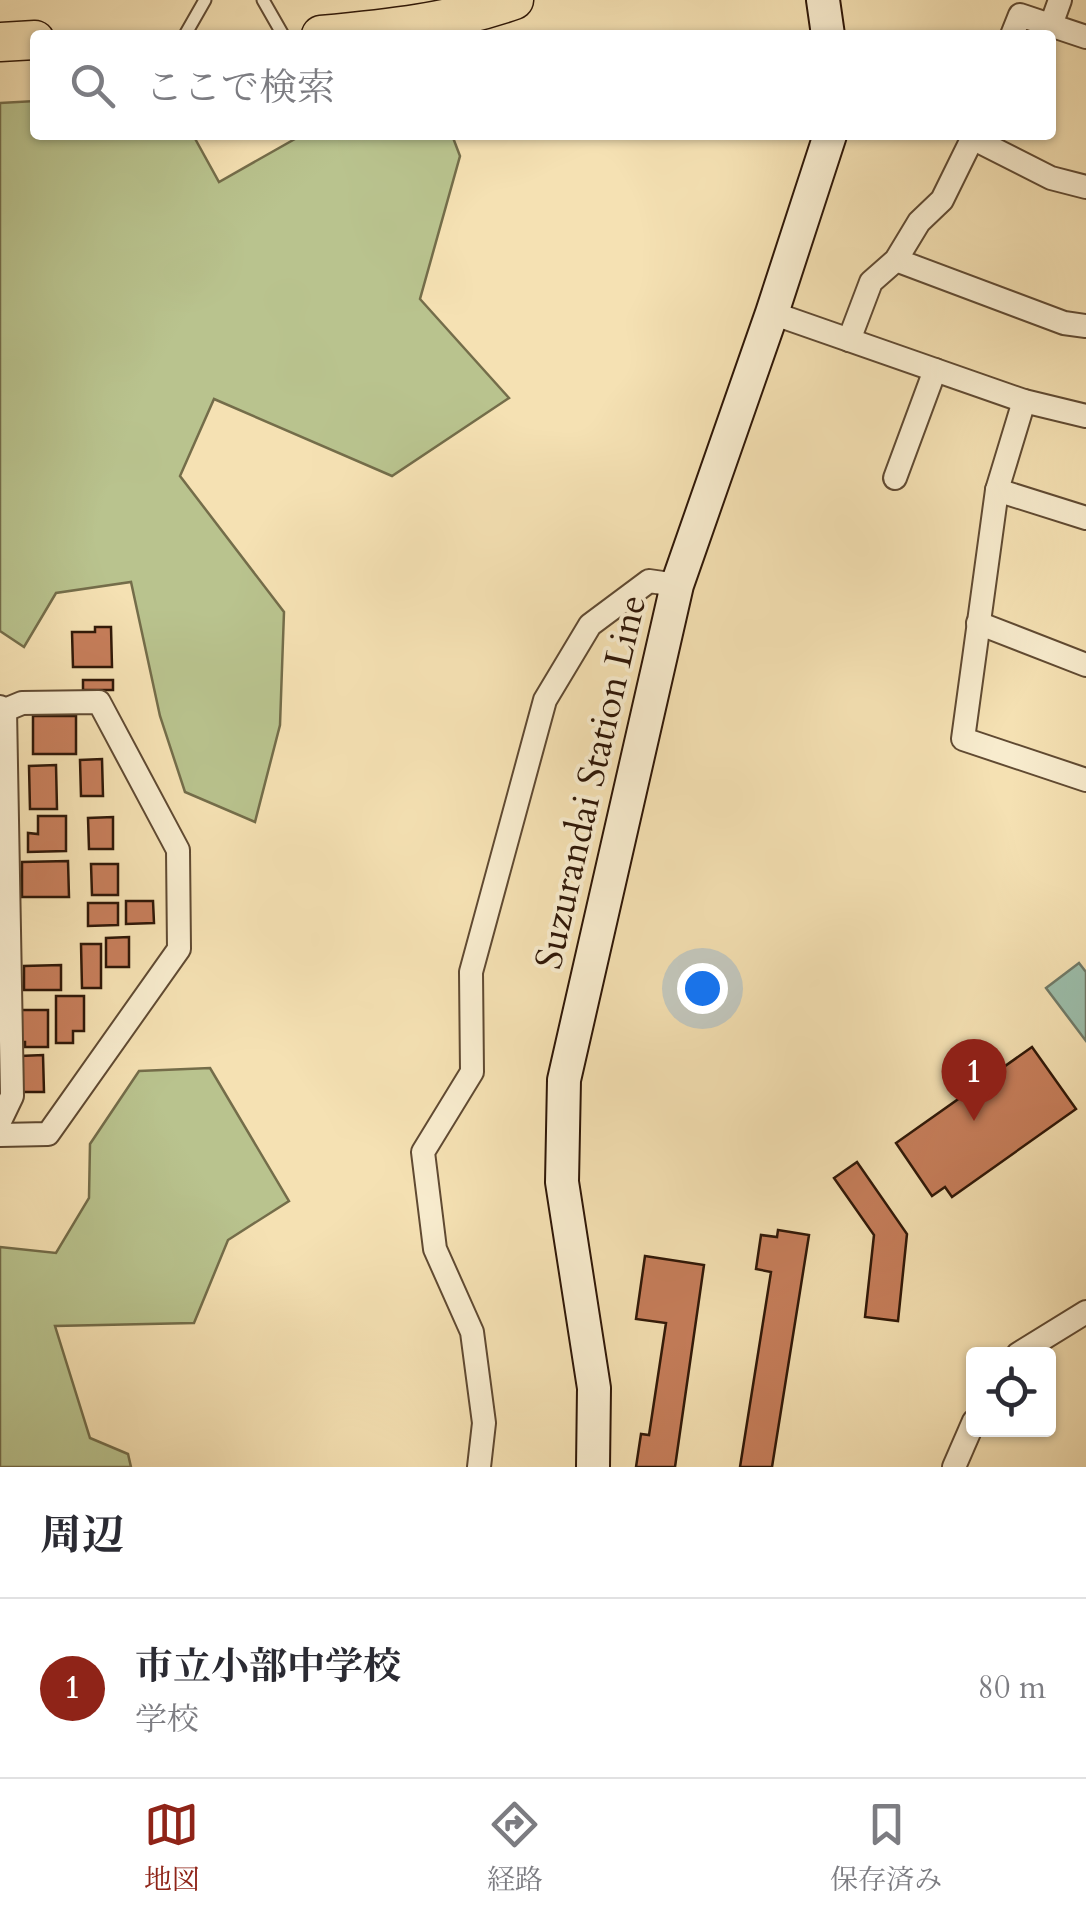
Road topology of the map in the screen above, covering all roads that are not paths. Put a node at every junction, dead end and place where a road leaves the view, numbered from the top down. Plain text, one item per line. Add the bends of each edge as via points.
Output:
1 (205, 0) edge
2 (263, 0) edge
3 (514, 0) edge
4 (823, 0) edge
5 (1060, 0) edge
6 (1051, 25) junction
7 (188, 30) edge
8 (281, 30) edge
9 (386, 30) edge
10 (827, 30) edge
11 (1014, 30) edge
12 (1086, 37) edge
13 (30, 40) edge
14 (0, 42) edge
15 (828, 140) edge
16 (972, 140) edge
17 (979, 140) edge
18 (1086, 187) edge
19 (896, 260) junction
20 (772, 313) junction
21 (1086, 326) edge
22 (849, 340) junction
23 (936, 370) junction
24 (1024, 401) junction
25 (1086, 416) edge
26 (895, 478) dead end
27 (998, 490) junction
28 (1086, 518) edge
29 (677, 585) junction
30 (978, 623) junction
31 (1086, 665) edge
32 (3, 709) edge
33 (1086, 780) edge
34 (0, 1121) edge
35 (0, 1135) edge
36 (1086, 1312) edge
37 (1029, 1347) edge
38 (967, 1437) edge
39 (479, 1467) edge
40 (592, 1467) edge
41 (954, 1467) edge

1 - 7 lane
2 - 8 lane
3 - 9 highway
4 - 10 main road
5 - 6 street
6 - 11 street via 1020,15
6 - 12 street
13 - 14 highway
15 - 20 main road, Suzurandai Station Line
16 - 19 street via 942,200
17 - 18 street via 1051,178
19 - 21 street
19 - 22 street via 872,282
20 - 22 street
20 - 29 main road, Suzurandai Station Line
22 - 23 street
23 - 24 street
23 - 26 street
24 - 25 street
24 - 27 street
27 - 28 street
27 - 30 street
29 - 39 street via 649,582 590,625 545,700 470,972 472,1072 423,1152 434,1250 472,1332 484,1422
29 - 40 main road, Suzurandai Station Line via 564,1080 562,1182 594,1388
30 - 31 street
30 - 33 street via 963,739
32 - 34 street via 12,1096
32 - 35 street via 99,702 178,850 179,949 48,1134
36 - 37 street
38 - 41 street

